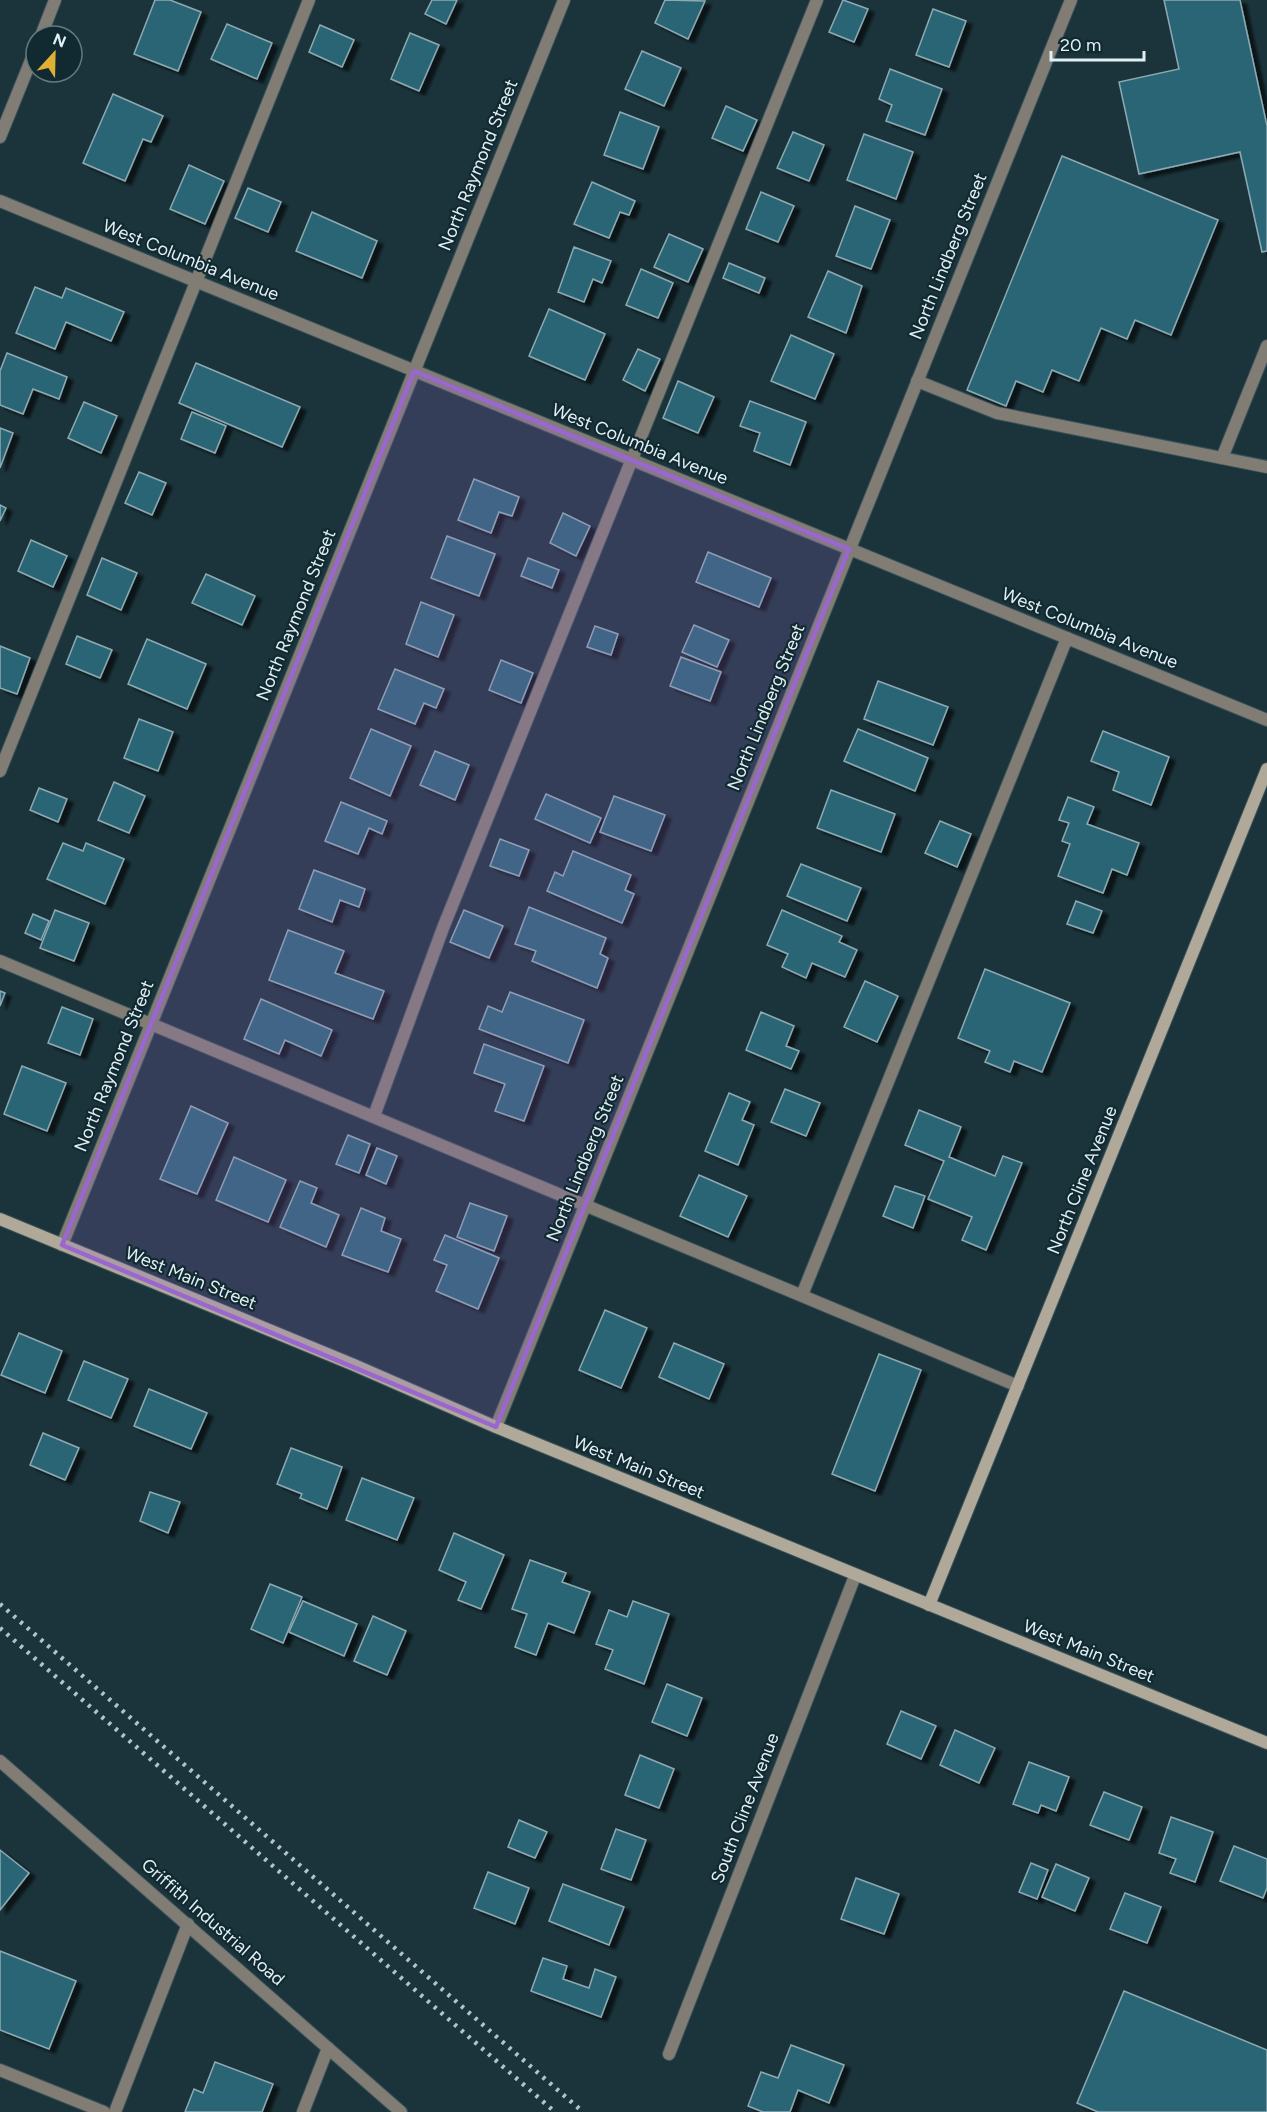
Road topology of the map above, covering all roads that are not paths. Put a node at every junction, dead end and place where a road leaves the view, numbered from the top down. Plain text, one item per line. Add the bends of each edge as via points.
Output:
1 (55, 0) edge
2 (309, 0) edge
3 (564, 0) edge
4 (817, 0) edge
5 (1071, 0) edge
6 (46, 24) edge
7 (24, 78) edge
8 (0, 137) edge
9 (0, 201) edge
10 (196, 281) junction
11 (1267, 346) edge
12 (414, 370) junction
13 (917, 381) junction
14 (1222, 458) junction
15 (632, 459) junction
16 (1267, 467) edge
17 (849, 549) junction
18 (1067, 638) junction
19 (1267, 720) edge
20 (1267, 769) edge
21 (0, 771) edge
22 (0, 961) edge
23 (151, 1023) junction
24 (374, 1116) junction
25 (586, 1204) junction
26 (0, 1219) edge
27 (62, 1245) junction
28 (802, 1295) junction
29 (1018, 1386) junction
30 (496, 1427) junction
31 (855, 1576) junction
32 (929, 1605) junction
33 (1267, 1743) edge
34 (0, 1761) edge
35 (188, 1924) junction
36 (328, 2048) junction
37 (669, 2054) dead end
38 (0, 2070) edge
39 (104, 2112) edge
40 (115, 2112) edge
41 (303, 2112) edge
42 (401, 2112) edge

1 - 6 street
2 - 10 street
3 - 12 street, North Raymond Street
4 - 15 street
5 - 13 street, North Lindberg Street
7 - 8 street
9 - 10 street, West Columbia Avenue
10 - 12 street, West Columbia Avenue
10 - 21 street
11 - 14 street
12 - 15 street, West Columbia Avenue
12 - 23 street, North Raymond Street
13 - 14 street via 997,412
13 - 17 street, North Lindberg Street
14 - 16 street
15 - 17 street, West Columbia Avenue
15 - 24 street via 443,928
17 - 18 street, West Columbia Avenue
17 - 25 street, North Lindberg Street
18 - 19 street, West Columbia Avenue
18 - 28 street
20 - 29 street, North Cline Avenue
22 - 23 street
23 - 24 street
23 - 27 street, North Raymond Street
24 - 25 street
25 - 28 street
25 - 30 street, North Lindberg Street
26 - 27 street, West Main Street
27 - 30 street, West Main Street
28 - 29 street
29 - 32 street, North Cline Avenue
30 - 31 street, West Main Street
31 - 32 street, West Main Street
31 - 37 street, South Cline Avenue
32 - 33 street, West Main Street
34 - 35 street, Griffith Industrial Road
35 - 36 street, Griffith Industrial Road
35 - 40 street
36 - 41 street
36 - 42 street, Griffith Industrial Road
38 - 39 street

